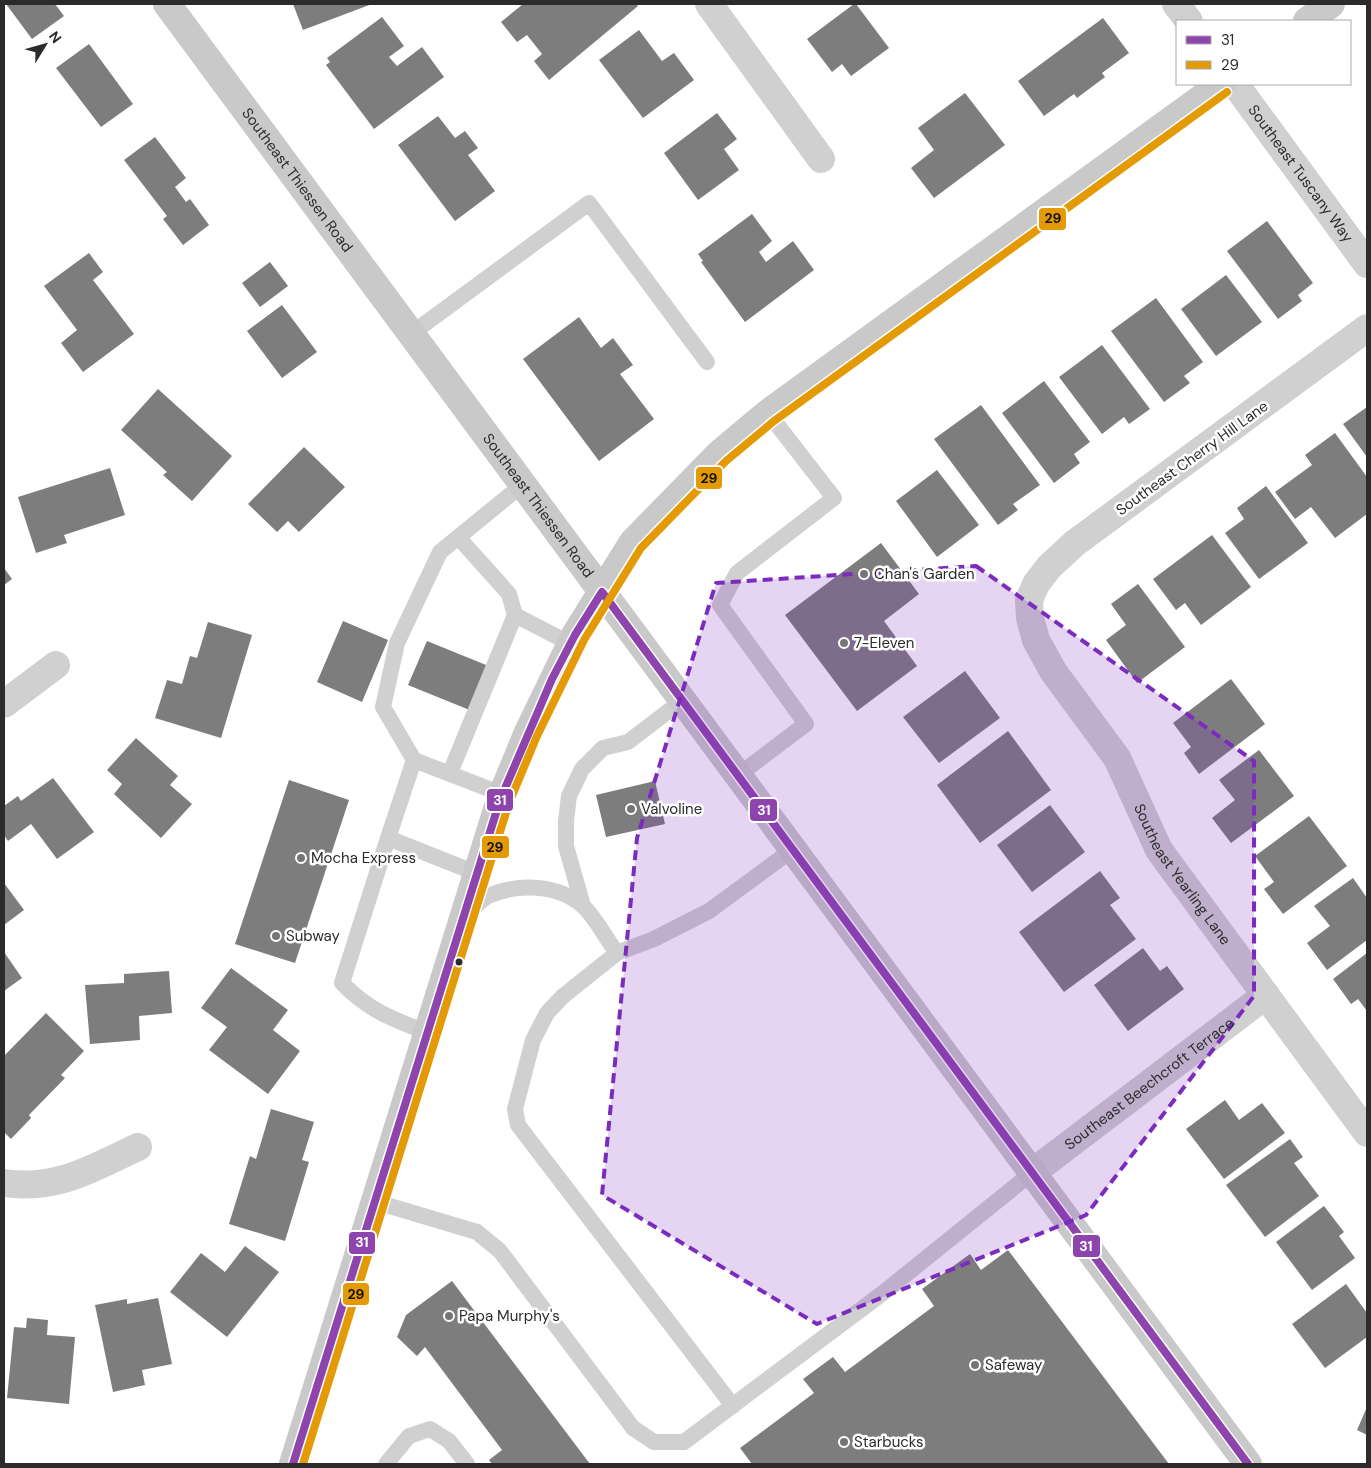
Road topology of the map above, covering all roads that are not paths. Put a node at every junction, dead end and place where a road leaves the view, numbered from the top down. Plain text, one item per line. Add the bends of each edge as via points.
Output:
1 (167, 4) edge
2 (709, 4) edge
3 (1176, 4) edge
4 (1331, 4) edge
5 (1188, 20) edge
6 (1308, 20) edge
7 (1220, 85) edge
8 (1235, 85) edge
9 (821, 159) dead end
10 (1367, 264) edge
11 (1367, 328) edge
12 (411, 334) junction
13 (706, 362) dead end
14 (768, 413) junction
15 (522, 485) junction
16 (458, 537) junction
17 (602, 592) junction
18 (1029, 600) joint
19 (515, 616) junction
20 (571, 644) junction
21 (56, 664) dead end
22 (682, 700) junction
23 (4, 704) edge
24 (414, 760) junction
25 (450, 773) junction
26 (737, 776) junction
27 (502, 794) junction
28 (388, 838) junction
29 (792, 850) junction
30 (476, 873) junction
31 (583, 906) junction
32 (462, 918) junction
33 (617, 953) junction
34 (1266, 995) junction
35 (426, 1032) junction
36 (1367, 1133) edge
37 (138, 1146) dead end
38 (1033, 1172) junction
39 (4, 1183) edge
40 (373, 1200) junction
41 (733, 1406) junction
42 (293, 1464) edge
43 (386, 1464) edge
44 (467, 1464) edge
45 (1248, 1464) edge

1 - 12 street, Southeast Thiessen Road
2 - 9 street
3 - 5 street
4 - 6 street
7 - 14 street
8 - 10 street, Southeast Tuscany Way
11 - 18 street, Southeast Cherry Hill Lane via 1075,543 1049,567
12 - 13 lane via 589,203
12 - 15 street, Southeast Thiessen Road
14 - 17 street via 719,454 640,535
14 - 26 lane via 834,498 736,573 720,605 806,724
15 - 16 lane
15 - 17 street, Southeast Thiessen Road
16 - 19 lane via 509,594
16 - 24 lane via 440,552 397,643 383,707
17 - 20 street
17 - 22 street, Southeast Thiessen Road
18 - 34 street, Southeast Yearling Lane via 1036,640 1053,670 1118,758 1159,850
19 - 20 lane
19 - 25 lane
20 - 27 street
21 - 23 street
22 - 26 street, Southeast Thiessen Road
22 - 31 lane via 628,742 602,748 582,770 569,796 566,846
24 - 25 lane
24 - 28 lane
25 - 27 lane
26 - 29 street, Southeast Thiessen Road
27 - 30 street
28 - 30 lane
28 - 35 lane via 342,983 358,1000 384,1016
29 - 33 lane via 708,911 654,939
29 - 38 street, Southeast Thiessen Road
30 - 32 street
31 - 32 lane via 559,892 540,886 488,896
31 - 33 lane
32 - 35 street
33 - 41 lane via 547,1013 533,1040 514,1109 518,1125
34 - 36 street, Southeast Yearling Lane
34 - 38 street, Southeast Beechcroft Terrace
35 - 40 street
37 - 39 street via 67,1180 24,1186
38 - 41 lane via 883,1293
38 - 45 street, Southeast Thiessen Road
40 - 41 lane via 477,1232 500,1251 633,1428 654,1442 684,1442
40 - 42 street
43 - 44 lane via 409,1436 430,1429 449,1441

